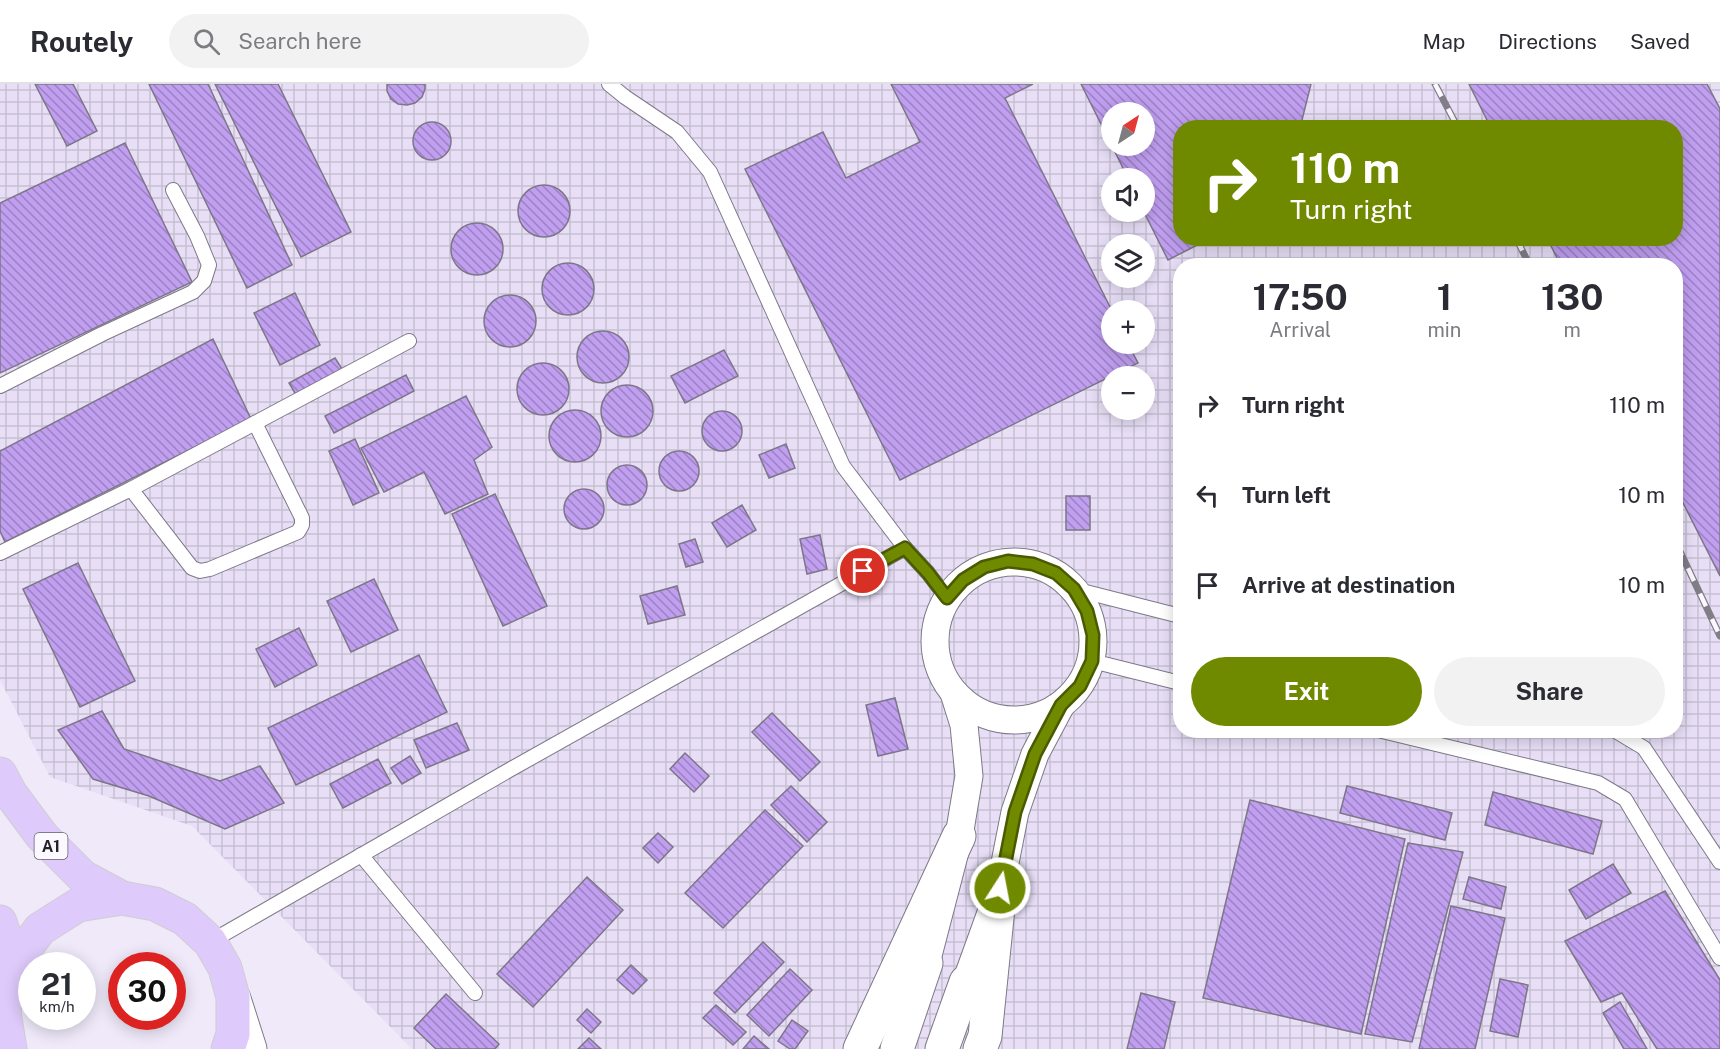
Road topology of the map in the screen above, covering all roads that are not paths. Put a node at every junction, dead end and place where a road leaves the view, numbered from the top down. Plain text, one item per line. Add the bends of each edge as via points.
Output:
1 (609, 84) edge
2 (173, 190) dead end
3 (409, 341) dead end
4 (0, 386) edge
5 (255, 423) junction
6 (131, 489) junction
7 (905, 548) junction
8 (0, 553) edge
9 (1074, 589) junction
10 (947, 598) junction
11 (1173, 614) edge
12 (1092, 661) junction
13 (1173, 681) edge
14 (954, 693) junction
15 (1061, 705) junction
16 (1411, 738) edge
17 (1627, 738) edge
18 (0, 774) edge
19 (958, 836) junction
20 (361, 855) junction
21 (1720, 862) edge
22 (1000, 888) junction
23 (122, 898) junction
24 (0, 922) edge
25 (210, 942) junction
26 (1720, 957) edge
27 (926, 963) joint
28 (8, 975) edge
29 (966, 982) joint
30 (476, 993) dead end
31 (233, 996) junction
32 (10, 1049) edge
33 (228, 1049) edge
34 (250, 1049) edge
35 (860, 1049) edge
36 (897, 1049) edge
37 (942, 1049) edge
38 (980, 1049) edge

1 - 7 lane via 677,132 710,172 843,466
2 - 4 lane via 209,265 204,281 193,292
3 - 5 lane
5 - 6 lane
5 - 6 lane via 302,518 298,532 201,571 192,568
6 - 8 lane
7 - 10 lane
7 - 20 lane
9 - 10 street via 1056,573 1033,564 1008,561 984,567 963,580
9 - 11 lane
9 - 12 street via 1087,611 1093,635
10 - 14 street via 937,621 934,645 940,669
12 - 13 lane
12 - 15 street via 1080,686
14 - 15 street via 993,718 1017,721 1041,716
14 - 19 street via 964,725 969,776
15 - 22 street via 1035,754 1015,812
16 - 26 lane via 1598,783 1625,800
17 - 21 lane via 1644,748
18 - 23 main road, A1 via 42,836 83,877
19 - 27 street
19 - 35 street
20 - 25 lane
20 - 30 lane
22 - 29 street
22 - 38 street via 985,1036
23 - 25 main road via 155,903 185,919
23 - 28 main road via 78,905 40,928
24 - 28 main road
25 - 31 main road via 225,968
27 - 36 street
28 - 32 main road via 3,1012
29 - 37 street
31 - 33 main road via 233,1034
31 - 34 street

